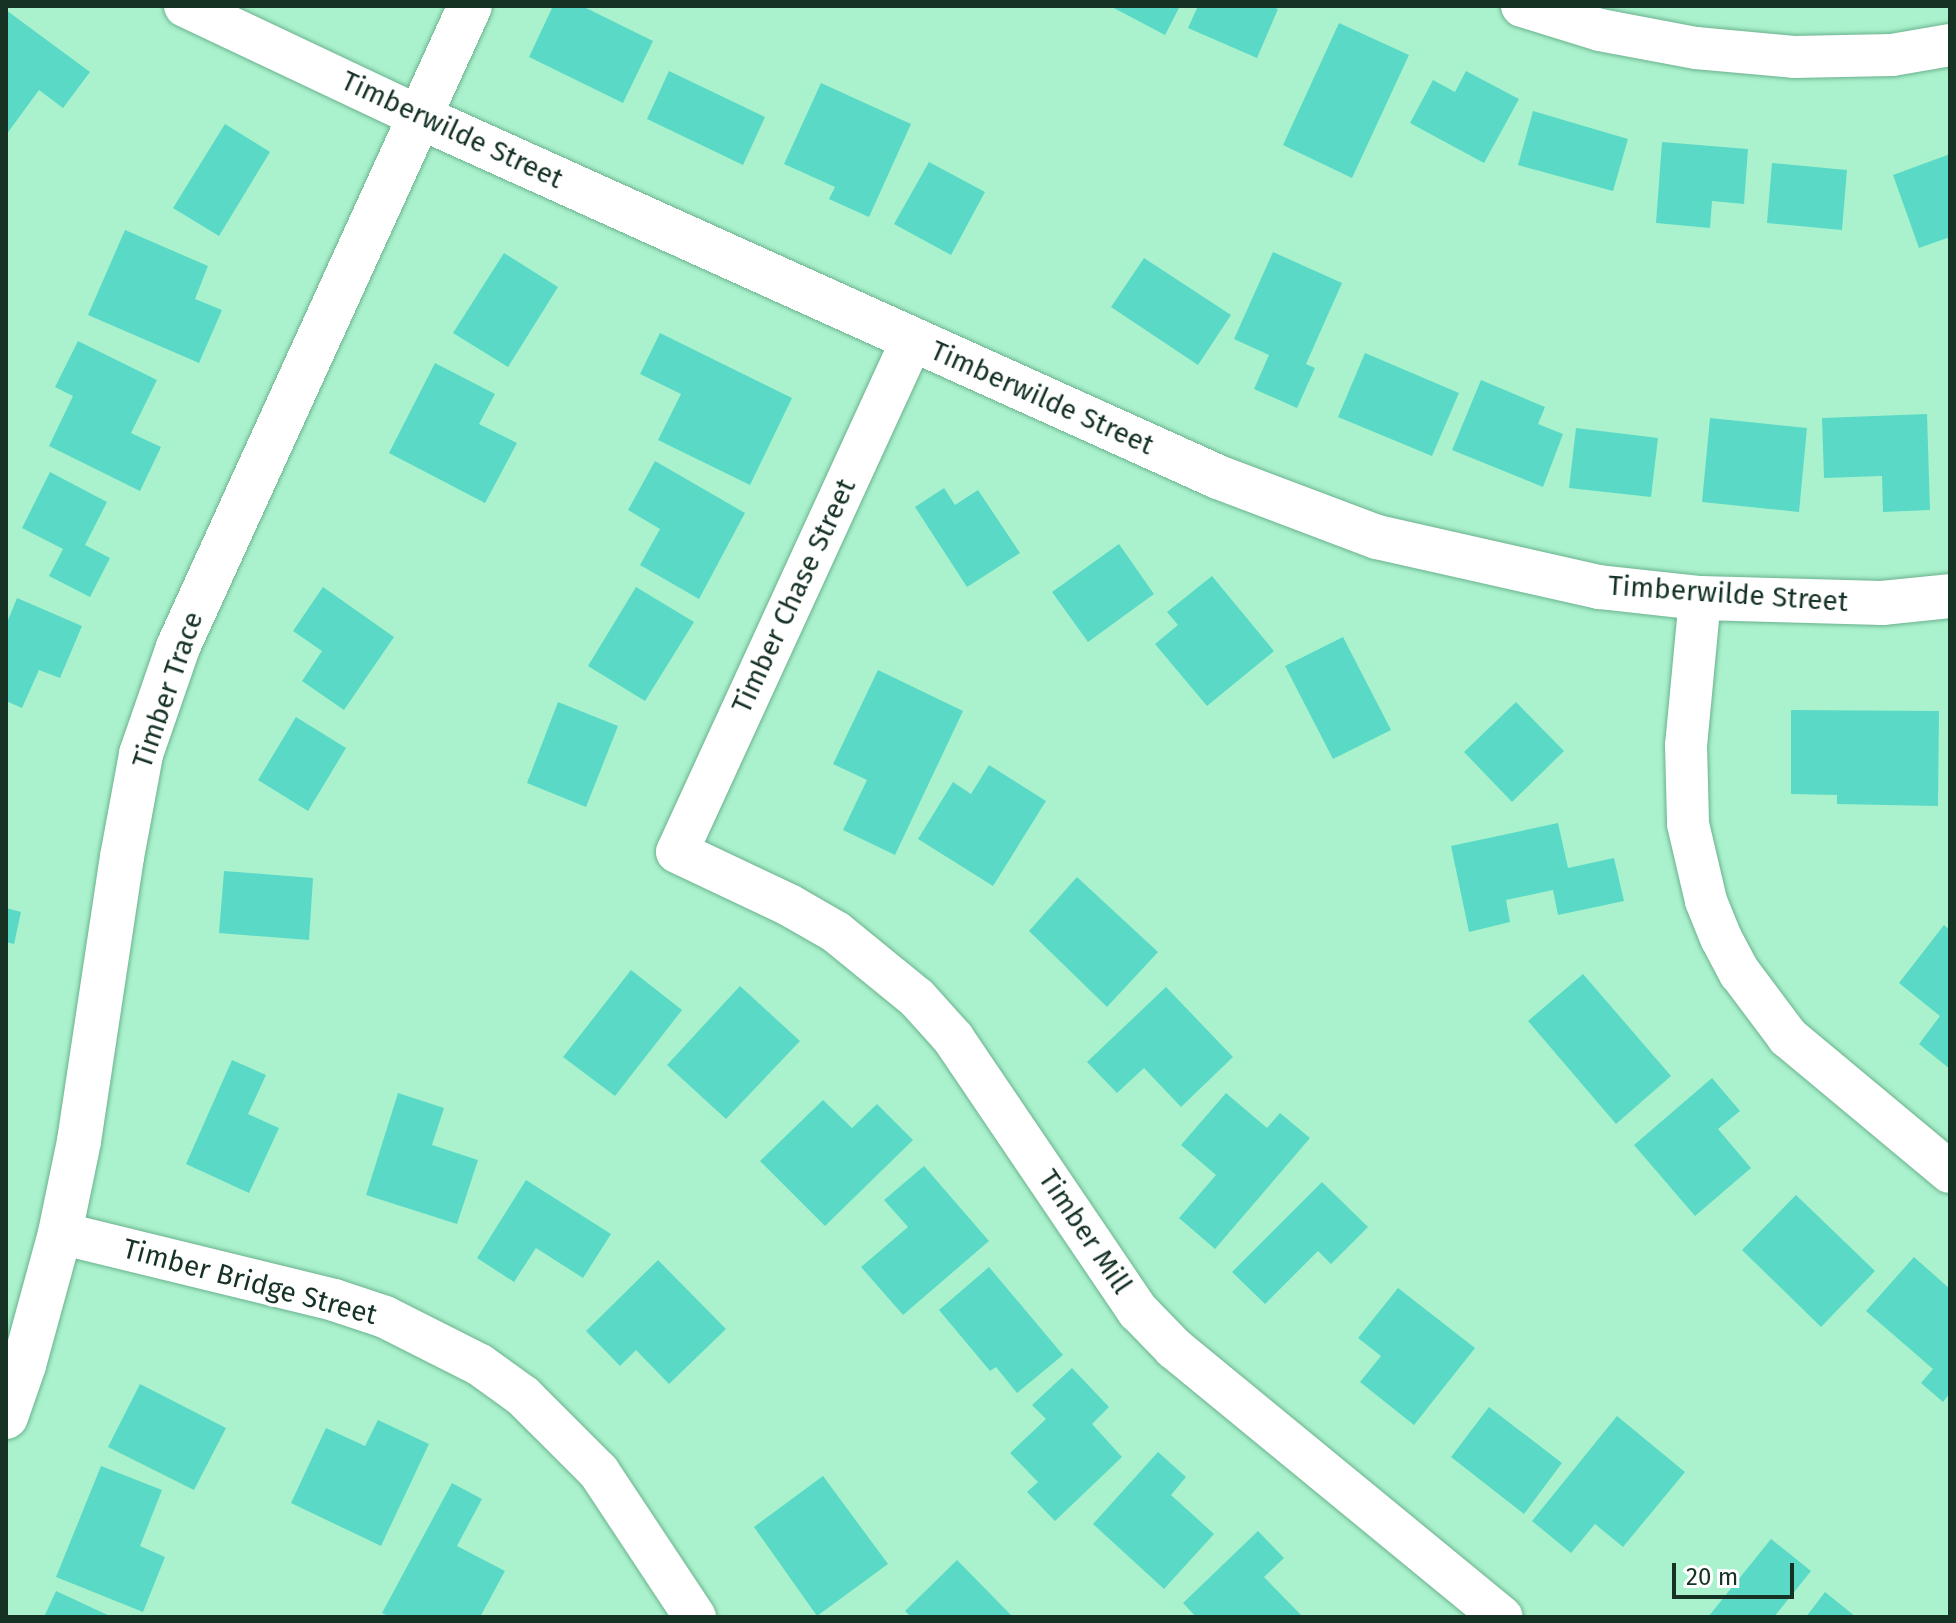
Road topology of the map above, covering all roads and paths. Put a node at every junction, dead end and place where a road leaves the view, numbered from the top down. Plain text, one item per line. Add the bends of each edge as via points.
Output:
1 (185, 6) edge
2 (470, 6) edge
3 (1522, 6) edge
4 (1950, 45) edge
5 (420, 117) junction
6 (912, 340) junction
7 (1950, 596) edge
8 (1700, 598) junction
9 (677, 852) joint
10 (1950, 1172) edge
11 (60, 1233) junction
12 (6, 1417) edge
13 (695, 1617) edge
14 (1502, 1617) edge

1 - 5 street, Timberwilde Street
2 - 5 street, Timber Trace
3 - 4 street via 1600,30 1696,48 1794,57 1892,55
5 - 6 street, Timberwilde Street
5 - 11 street, Timber Trace via 178,647 141,754
6 - 8 street, Timberwilde Street via 1218,477 1377,537 1599,587
6 - 9 street, Timber Chase Street
7 - 8 street, Timberwilde Street via 1882,603
8 - 10 street via 1686,745 1688,824 1706,901 1721,938 1788,1037
9 - 14 street, Timber Mill via 836,932 917,998 953,1038 1147,1320 1174,1348
11 - 12 street, Timber Trace
11 - 13 street, Timber Bridge Street via 334,1300 385,1317 480,1365 563,1432 599,1472

